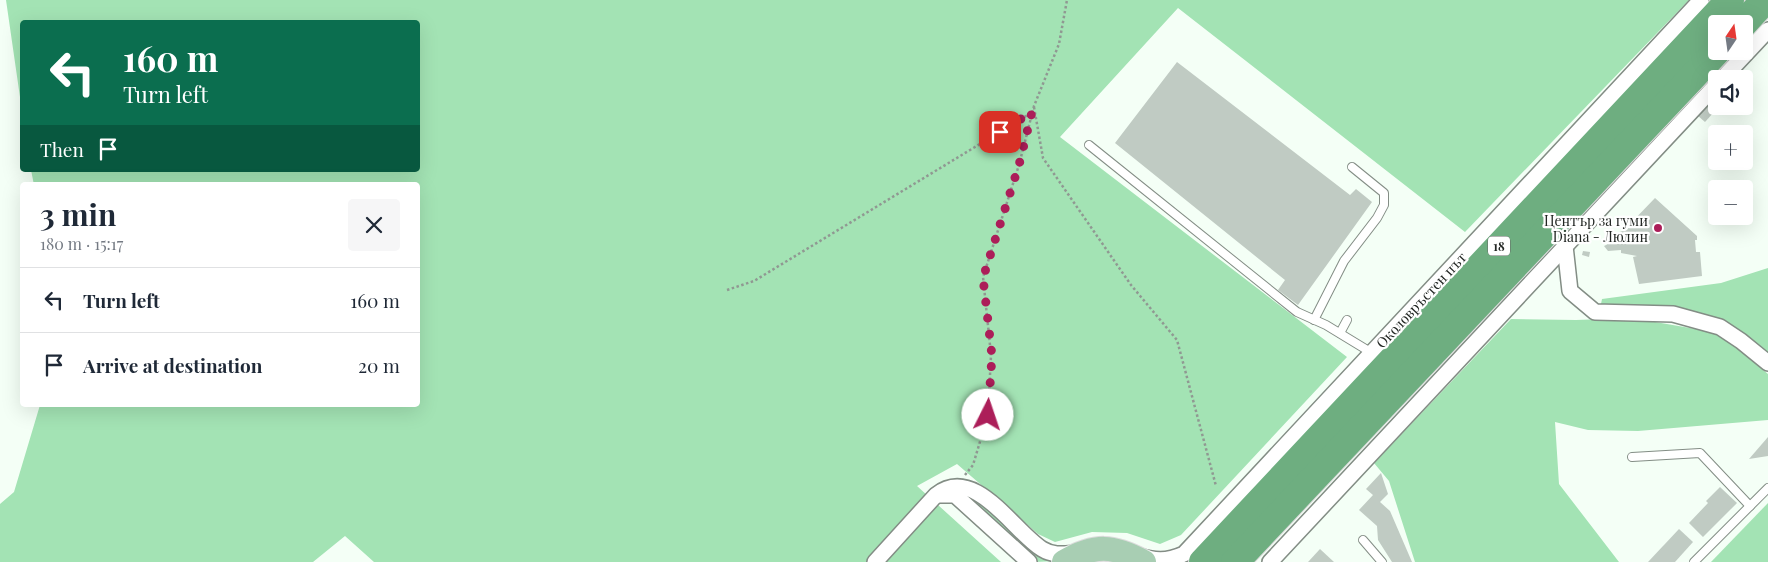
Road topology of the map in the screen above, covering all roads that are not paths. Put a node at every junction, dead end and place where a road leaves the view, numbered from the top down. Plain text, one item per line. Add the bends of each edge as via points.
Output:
1 (1701, 0) edge
2 (1730, 0) edge
3 (1765, 0) edge
4 (1751, 15) edge
5 (1768, 30) edge
6 (1708, 60) edge
7 (1730, 70) edge
8 (1708, 94) edge
9 (1089, 145) dead end
10 (1352, 167) dead end
11 (1566, 246) junction
12 (1314, 320) junction
13 (1346, 320) dead end
14 (1340, 333) junction
15 (1372, 353) junction
16 (1768, 363) edge
17 (1632, 457) dead end
18 (1768, 488) edge
19 (936, 495) junction
20 (1277, 500) junction
21 (1750, 506) junction
22 (1363, 540) dead end
23 (1072, 557) edge
24 (1134, 557) edge
25 (875, 562) edge
26 (1029, 562) edge
27 (1203, 562) edge
28 (1235, 562) edge
29 (1270, 562) edge
30 (1382, 562) edge
31 (1694, 562) edge

1 - 15 street, Околовръстен път
2 - 20 highway, Околовръстен път / 18
3 - 4 highway
5 - 7 street
6 - 20 highway, Околовръстен път / 18
8 - 11 street
9 - 12 lane via 1297,312
10 - 12 lane via 1384,193 1384,205 1344,261
11 - 16 street via 1570,291 1595,312 1673,314 1720,327
11 - 29 street
12 - 14 lane
13 - 14 lane
14 - 15 lane
15 - 24 street, Околовръстен път via 1184,554 1171,561
17 - 21 lane via 1700,453
18 - 21 lane
19 - 23 street via 956,486 970,488 986,498 1043,549
19 - 25 street
19 - 26 street via 954,495
20 - 27 highway, Околовръстен път / 18
20 - 28 highway, Околовръстен път / 18
21 - 31 lane
22 - 30 lane
23 - 24 main road via 1101,548

